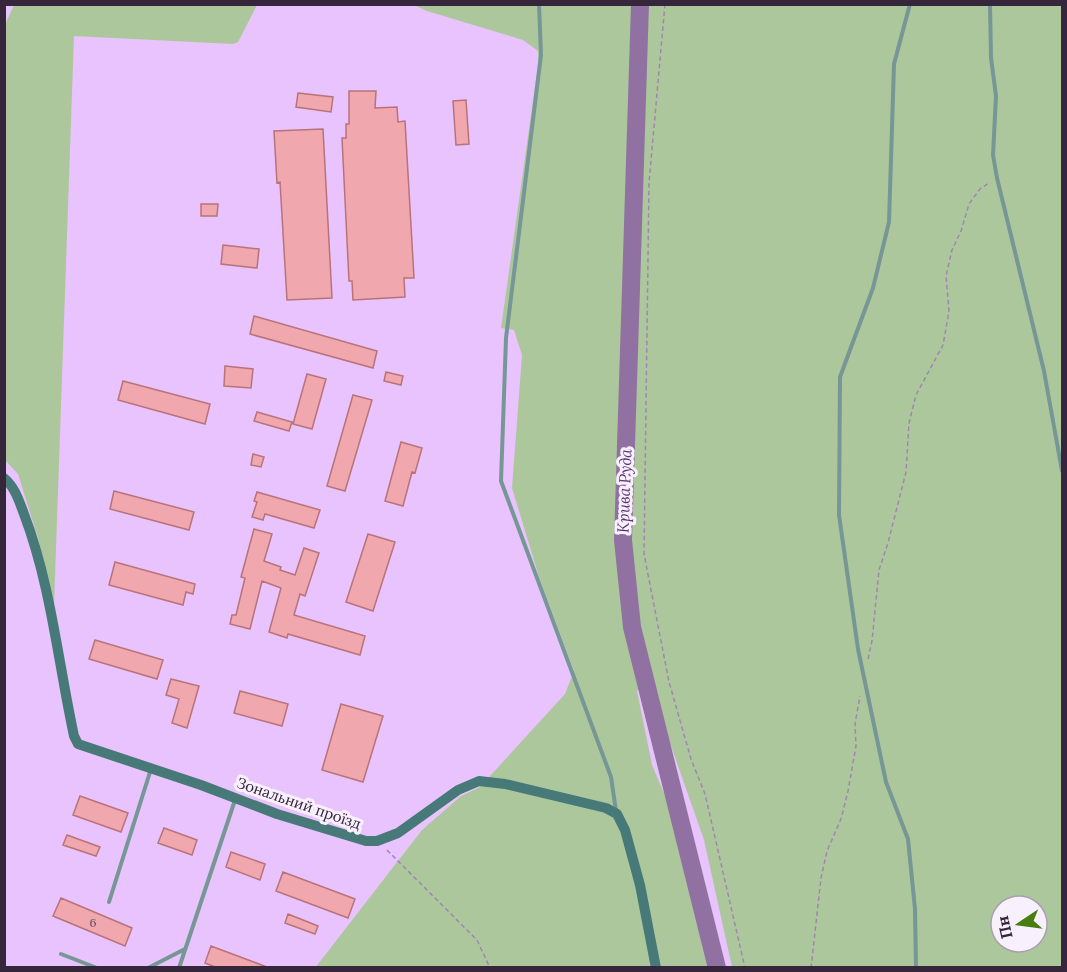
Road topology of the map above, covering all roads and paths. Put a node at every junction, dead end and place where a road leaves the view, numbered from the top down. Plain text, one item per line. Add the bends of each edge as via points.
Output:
1 (540, 4) edge
2 (665, 4) edge
3 (910, 4) edge
4 (990, 4) edge
5 (997, 178) junction
6 (1062, 471) edge
7 (5, 478) edge
8 (863, 675) junction
9 (151, 769) junction
10 (235, 798) junction
11 (617, 814) junction
12 (377, 841) junction
13 (109, 902) dead end
14 (185, 949) junction
15 (61, 954) dead end
16 (97, 968) edge
17 (148, 968) edge
18 (179, 968) edge
19 (490, 968) edge
20 (656, 968) edge
21 (746, 968) edge
22 (811, 968) edge
23 (916, 968) edge

1 - 11 lane via 541,55 506,338 501,481 611,777
2 - 21 path via 649,183 644,554 669,682 705,794
3 - 8 lane via 894,64 889,222 873,288 840,377 839,515
4 - 5 lane via 996,96 993,155
5 - 6 lane via 1044,371
5 - 8 path via 985,184 969,204 952,250 946,276 949,311 945,333 916,395 906,472 879,570 872,641
7 - 9 street, Зональний проїзд via 16,494 33,540 78,744
8 - 22 path via 848,791 841,819 826,851 821,878
8 - 23 lane via 885,782 908,839
9 - 10 street, Зональний проїзд
9 - 13 lane
10 - 12 street, Зональний проїзд via 357,839
10 - 14 lane
11 - 12 street, Зональний проїзд via 606,808 479,781 458,790 398,833
11 - 20 street via 640,885
12 - 19 path via 477,940
14 - 17 lane
14 - 18 lane
15 - 16 lane

